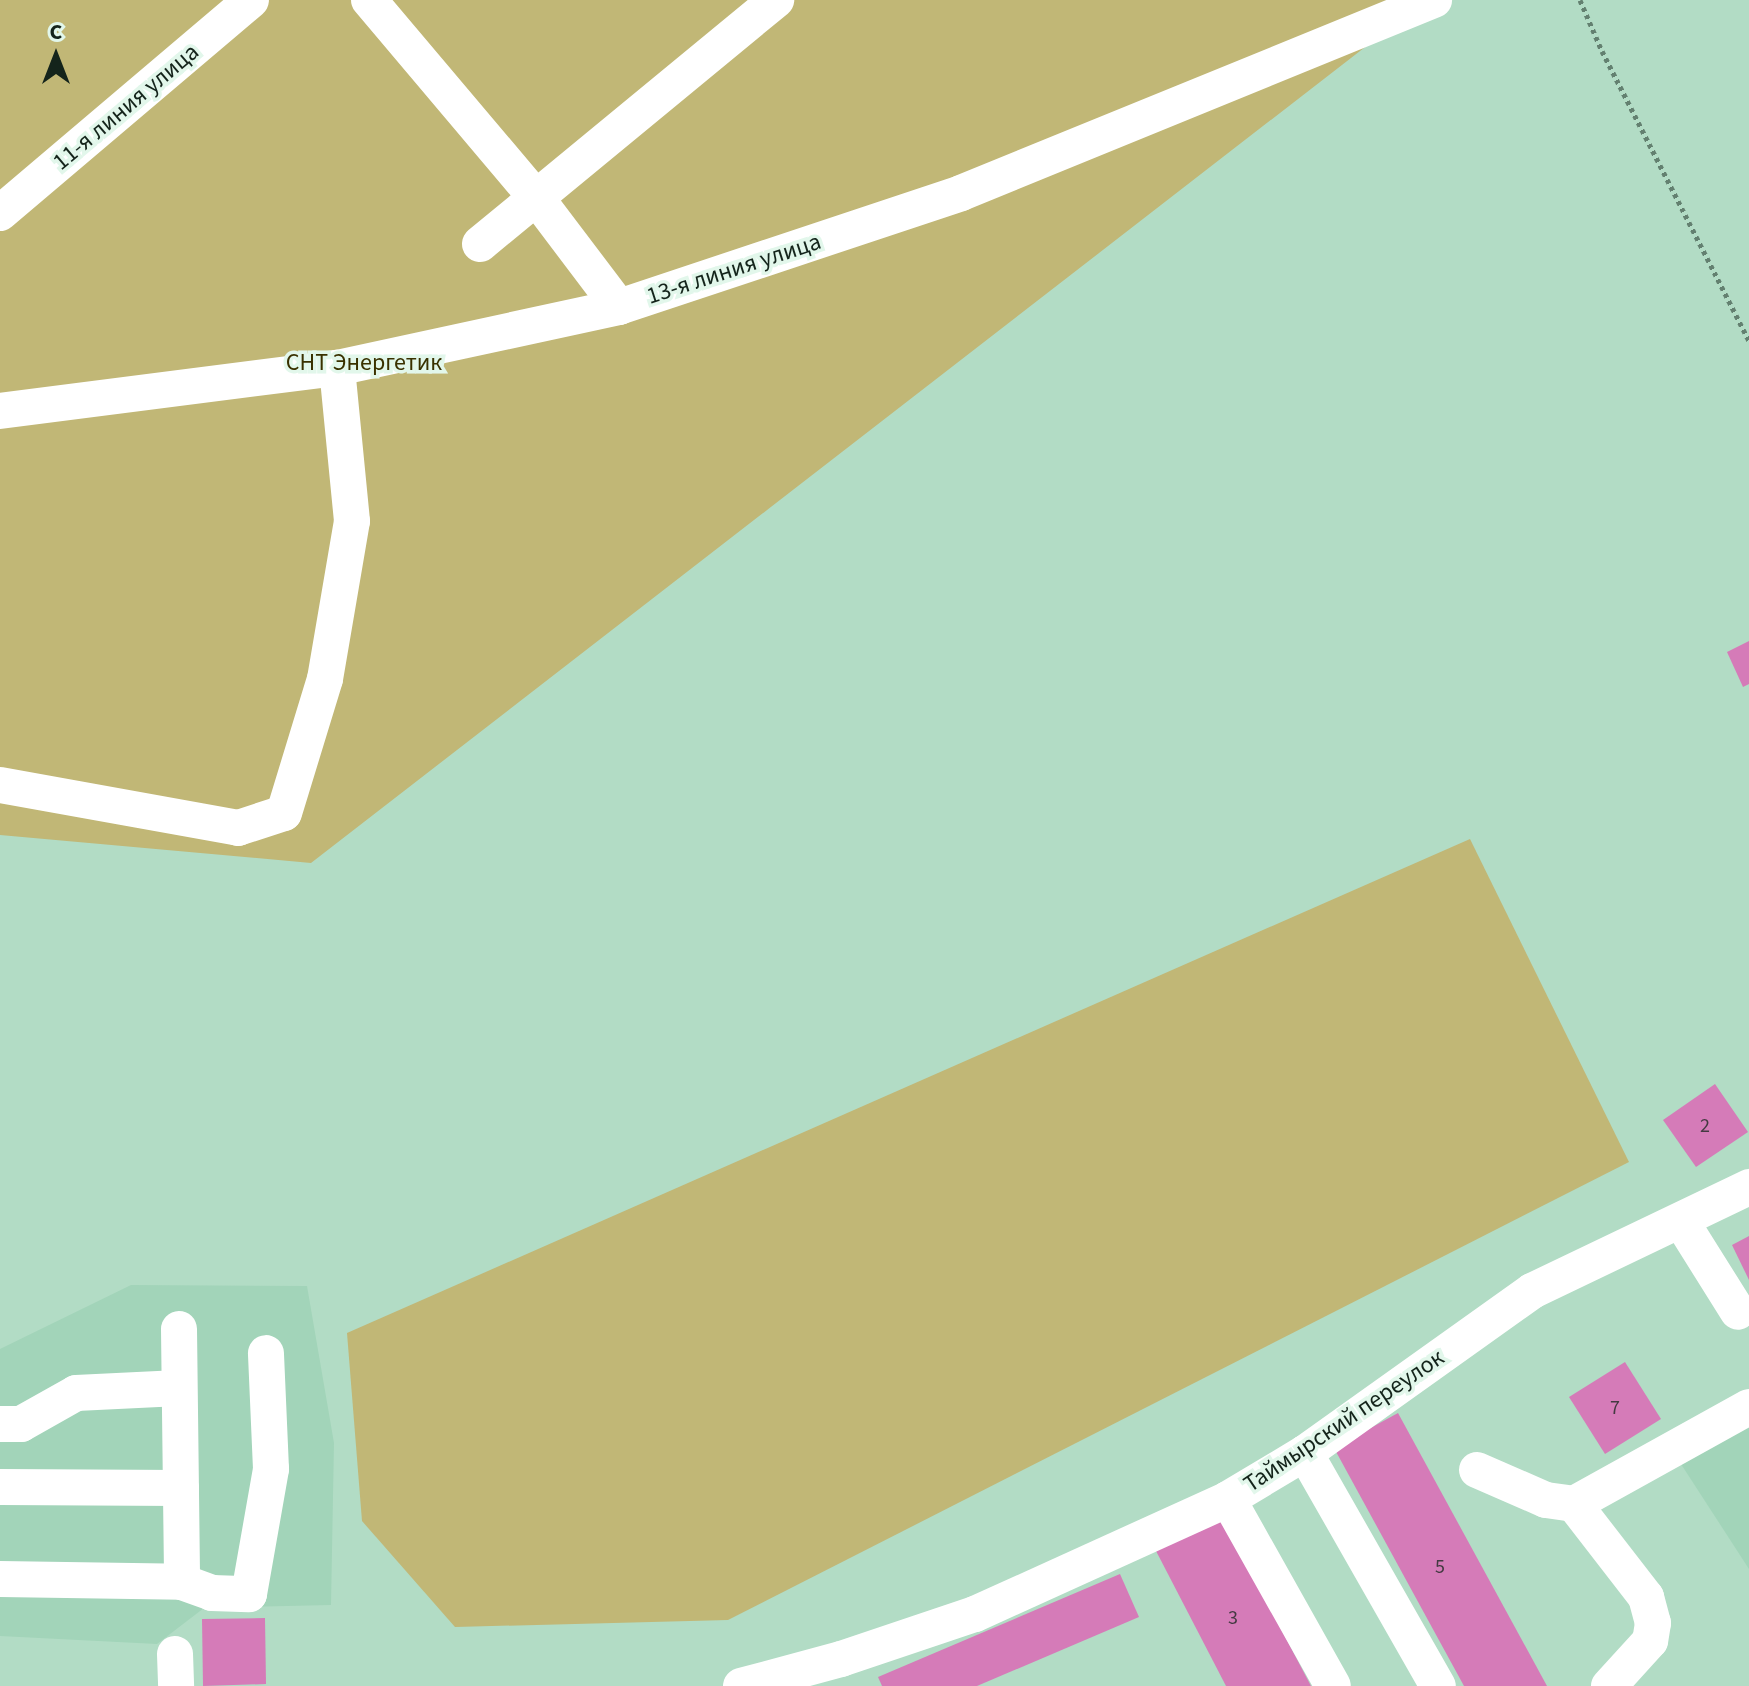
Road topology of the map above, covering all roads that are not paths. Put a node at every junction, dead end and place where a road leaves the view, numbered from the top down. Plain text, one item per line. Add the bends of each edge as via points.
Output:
1 (251, 0) edge
2 (369, 0) edge
3 (776, 0) edge
4 (1434, 0) edge
5 (538, 200) junction
6 (0, 213) edge
7 (480, 244) dead end
8 (619, 307) junction
9 (337, 368) junction
10 (0, 411) edge
11 (0, 785) edge
12 (1749, 1187) edge
13 (1681, 1221) junction
14 (1738, 1312) dead end
15 (179, 1329) dead end
16 (266, 1353) dead end
17 (179, 1388) junction
18 (1749, 1407) edge
19 (0, 1424) edge
20 (1305, 1453) junction
21 (1477, 1470) dead end
22 (0, 1487) edge
23 (181, 1488) junction
24 (1228, 1499) junction
25 (1574, 1504) junction
26 (0, 1579) edge
27 (182, 1582) junction
28 (741, 1686) edge
29 (1333, 1686) edge
30 (1438, 1686) edge
31 (1609, 1686) edge

1 - 6 street, 11-я линия улица
2 - 5 street
3 - 5 street
4 - 8 street, 13-я линия улица via 961,193
5 - 7 street
5 - 8 street
8 - 9 street, 13-я линия улица
9 - 10 street, 13-я линия улица
9 - 11 street via 352,521 325,679 284,813 238,828
12 - 13 street, Таймырский переулок
13 - 14 street
13 - 20 street, Таймырский переулок via 1532,1291
15 - 17 street
16 - 27 street via 271,1469 249,1594 212,1593
17 - 19 street via 76,1393 21,1424
17 - 23 street
18 - 25 street
20 - 24 street, Таймырский переулок
20 - 30 street
21 - 25 street via 1546,1500
22 - 23 street
23 - 27 street
24 - 28 street, Таймырский переулок via 975,1614
24 - 29 street
25 - 31 street via 1646,1597 1653,1623 1650,1641
26 - 27 street

